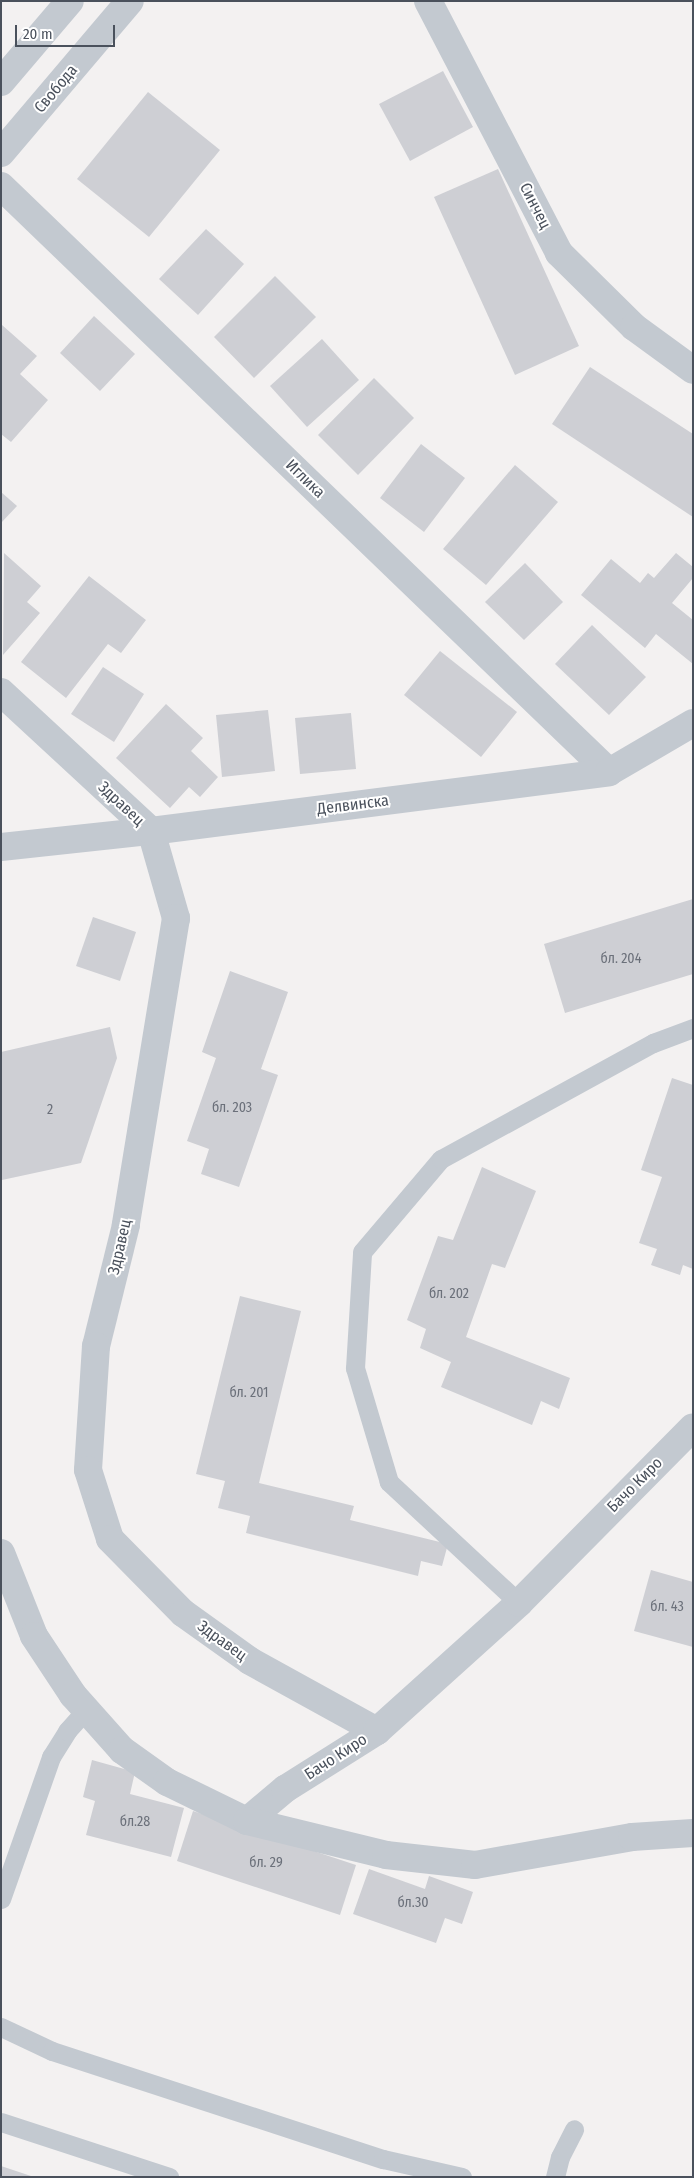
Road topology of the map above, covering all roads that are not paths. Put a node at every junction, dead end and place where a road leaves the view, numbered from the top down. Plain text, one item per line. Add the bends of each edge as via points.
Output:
1 (70, 1) edge
2 (130, 1) edge
3 (428, 1) edge
4 (1, 82) edge
5 (1, 153) edge
6 (1, 186) edge
7 (693, 370) edge
8 (1, 692) edge
9 (693, 723) edge
10 (609, 772) junction
11 (151, 832) junction
12 (1, 848) edge
13 (693, 1028) edge
14 (693, 1427) edge
15 (1, 1553) edge
16 (519, 1603) junction
17 (86, 1710) junction
18 (377, 1731) junction
19 (247, 1821) junction
20 (693, 1832) edge
21 (1, 1899) edge
22 (1, 2027) edge
23 (1, 2122) edge
24 (574, 2129) dead end
25 (169, 2177) edge
26 (462, 2177) edge
27 (555, 2177) edge

1 - 4 street
2 - 5 street, Свобода
3 - 7 street, Синчец via 559,253 634,327
6 - 10 street, Иглика
8 - 11 street, Здравец
9 - 10 street, Делвинска
10 - 11 street, Делвинска
11 - 12 street, Делвинска
11 - 18 street, Здравец via 176,918 126,1225 96,1346 88,1470 110,1539 183,1613 250,1661
13 - 16 lane via 653,1043 441,1159 362,1252 356,1368 390,1482
14 - 16 street, Бачо Киро
15 - 17 street via 34,1636
16 - 18 street, Бачо Киро
17 - 19 street via 122,1750 167,1782
17 - 21 lane via 67,1731 51,1757
18 - 19 street, Бачо Киро via 286,1789
19 - 20 street via 386,1855 475,1865 632,1837
22 - 26 lane via 52,2051 317,2138 383,2159
23 - 25 lane
24 - 27 lane via 560,2157

